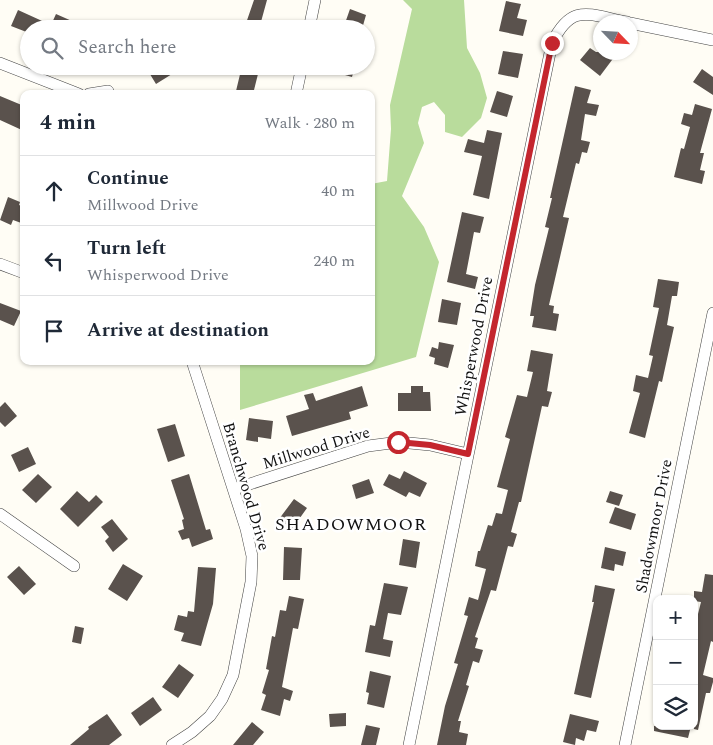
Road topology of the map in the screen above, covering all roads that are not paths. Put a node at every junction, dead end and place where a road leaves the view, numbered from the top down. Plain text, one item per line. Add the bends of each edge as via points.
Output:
1 (315, 0) edge
2 (593, 16) edge
3 (311, 20) edge
4 (638, 25) edge
5 (713, 40) edge
6 (0, 63) edge
7 (20, 71) edge
8 (31, 75) edge
9 (300, 75) edge
10 (70, 90) edge
11 (297, 90) edge
12 (0, 264) edge
13 (20, 272) edge
14 (713, 313) edge
15 (193, 365) edge
16 (468, 454) junction
17 (234, 489) junction
18 (0, 514) edge
19 (74, 566) dead end
20 (172, 745) edge
21 (409, 745) edge
22 (625, 745) edge

1 - 3 street
2 - 16 street, Whisperwood Drive via 571,16 560,27 552,43
4 - 5 street, Whisperwood Drive
6 - 7 street
8 - 10 street
9 - 11 street
12 - 13 street
14 - 22 street, Shadowmoor Drive
15 - 17 street, Branchwood Drive
16 - 17 street, Millwood Drive via 398,442 368,446
16 - 21 street, Whisperwood Drive
17 - 20 street, Branchwood Drive via 252,556 251,582 233,675 210,716
18 - 19 street

